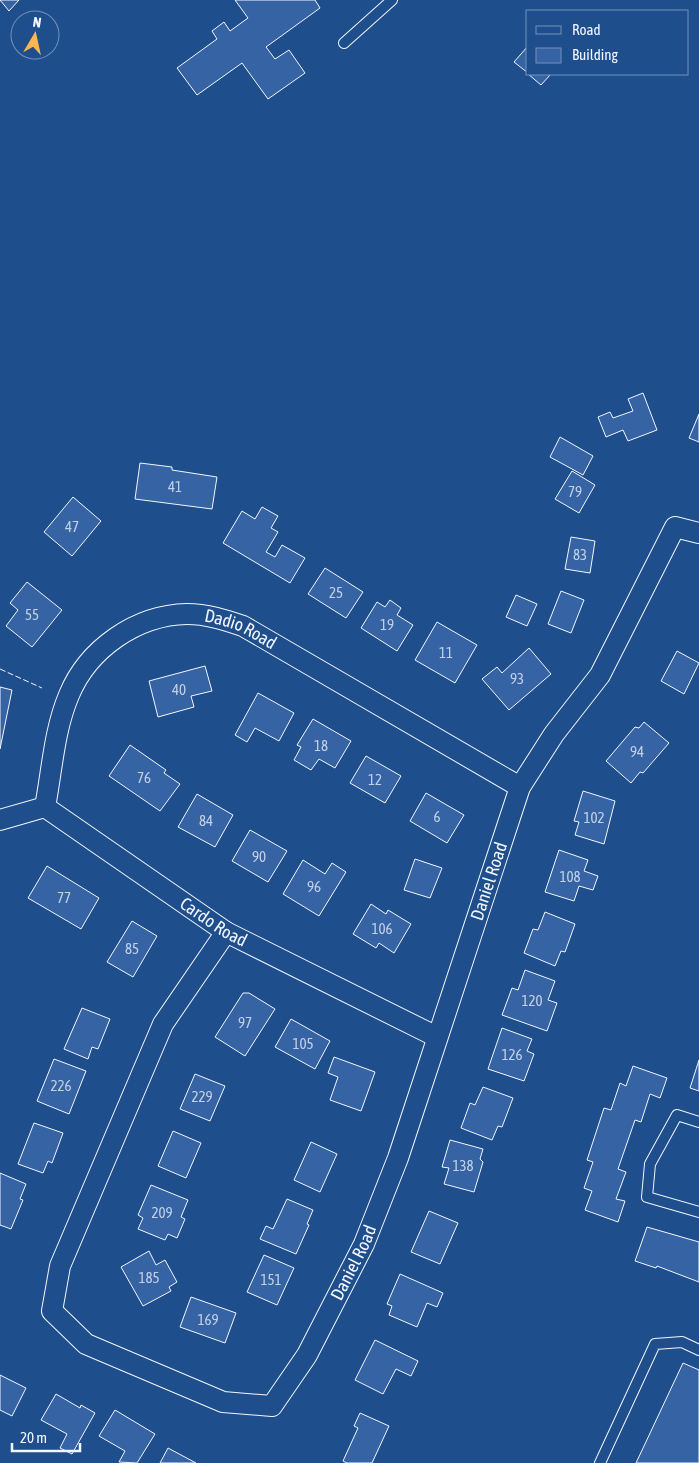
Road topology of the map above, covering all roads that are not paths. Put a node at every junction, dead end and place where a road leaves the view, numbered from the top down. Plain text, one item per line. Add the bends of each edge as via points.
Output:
1 (392, 0) edge
2 (344, 43) dead end
3 (699, 533) edge
4 (520, 787) junction
5 (46, 807) junction
6 (0, 820) edge
7 (226, 932) junction
8 (436, 1037) junction
9 (699, 1122) edge
10 (699, 1212) edge
11 (699, 1350) edge
12 (600, 1463) edge

1 - 2 lane
3 - 4 street, Daniel Road via 675,527 600,675 554,734
4 - 5 street, Dadio Road via 243,626 215,617 187,614 140,625 116,637 97,651 83,669 69,695 60,724
4 - 8 street, Daniel Road
5 - 6 street
5 - 7 street, Cardo Road
7 - 8 street, Cardo Road
7 - 8 street, Daniel Road via 163,1024 60,1266 52,1311 86,1344 224,1402 272,1406 307,1355 364,1244 398,1158
9 - 10 lane via 677,1114 650,1164 646,1197
11 - 12 lane via 682,1342 655,1344

